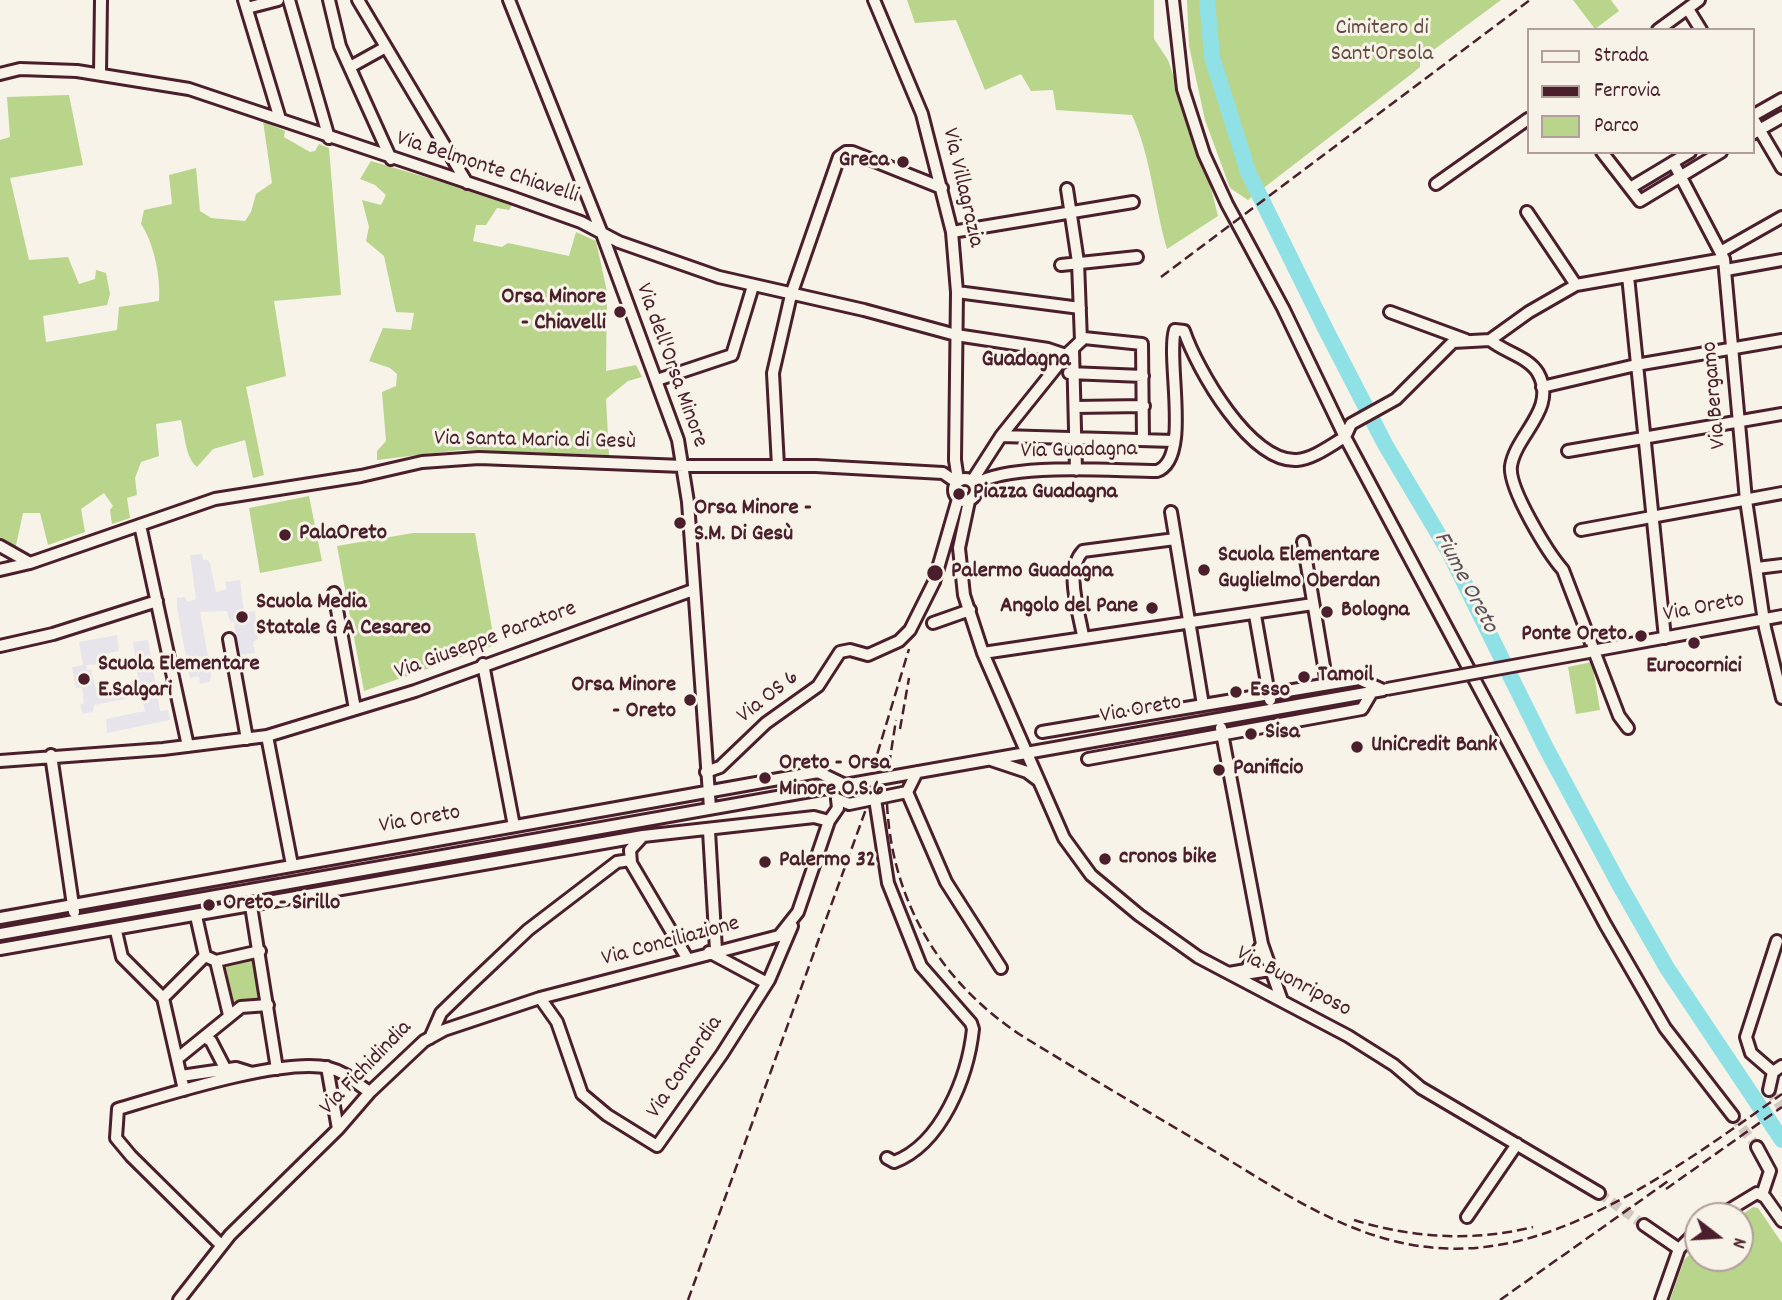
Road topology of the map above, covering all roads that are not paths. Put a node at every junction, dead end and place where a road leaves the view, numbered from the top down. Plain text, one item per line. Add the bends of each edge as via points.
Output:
1 (101, 0) edge
2 (278, 0) edge
3 (289, 0) edge
4 (329, 0) edge
5 (358, 0) edge
6 (509, 0) edge
7 (874, 0) edge
8 (1174, 0) edge
9 (1699, 0) edge
10 (246, 4) edge
11 (1688, 9) junction
12 (1661, 28) edge
13 (1700, 28) edge
14 (386, 47) junction
15 (350, 67) junction
16 (0, 74) edge
17 (100, 74) junction
18 (1782, 99) edge
19 (1754, 115) edge
20 (1782, 117) edge
21 (280, 119) junction
22 (1526, 120) edge
23 (1757, 132) edge
24 (329, 138) junction
25 (1604, 154) edge
26 (1687, 154) edge
27 (1718, 154) edge
28 (391, 159) junction
29 (1673, 162) junction
30 (1782, 168) edge
31 (1681, 176) junction
32 (467, 183) junction
33 (1437, 184) dead end
34 (943, 188) junction
35 (1630, 188) junction
36 (1067, 189) dead end
37 (1133, 202) dead end
38 (1070, 212) junction
39 (1527, 212) dead end
40 (1782, 217) edge
41 (601, 231) junction
42 (952, 232) junction
43 (1137, 257) dead end
44 (1724, 260) junction
45 (1782, 260) edge
46 (1078, 262) junction
47 (1061, 265) dead end
48 (1628, 276) junction
49 (1576, 285) junction
50 (753, 286) junction
51 (957, 292) junction
52 (790, 295) junction
53 (1080, 308) junction
54 (1390, 312) dead end
55 (956, 335) junction
56 (1466, 340) junction
57 (1490, 340) junction
58 (1782, 340) edge
59 (1076, 346) junction
60 (1734, 348) junction
61 (1636, 365) junction
62 (1058, 369) junction
63 (1073, 375) junction
64 (1143, 376) junction
65 (657, 380) junction
66 (1542, 387) junction
67 (1144, 406) junction
68 (1075, 407) junction
69 (1782, 414) edge
70 (1740, 422) junction
71 (1001, 436) junction
72 (1345, 437) junction
73 (1644, 438) junction
74 (1076, 439) junction
75 (1143, 440) junction
76 (1174, 441) junction
77 (1568, 451) dead end
78 (683, 466) junction
79 (778, 466) junction
80 (1076, 470) junction
81 (957, 481) junction
82 (974, 483) junction
83 (1782, 493) edge
84 (963, 500) junction
85 (1746, 500) junction
86 (1171, 512) dead end
87 (1651, 518) junction
88 (140, 525) junction
89 (1581, 530) dead end
90 (1175, 539) junction
91 (1303, 542) dead end
92 (0, 546) edge
93 (30, 563) junction
94 (1782, 565) edge
95 (1757, 568) junction
96 (0, 570) edge
97 (693, 590) junction
98 (334, 593) dead end
99 (156, 601) junction
100 (1313, 604) junction
101 (970, 610) junction
102 (1255, 615) junction
103 (1782, 616) edge
104 (1764, 619) junction
105 (1190, 622) junction
106 (933, 623) dead end
107 (1083, 636) junction
108 (1665, 638) junction
109 (229, 639) dead end
110 (0, 646) edge
111 (1593, 651) junction
112 (983, 653) junction
113 (483, 664) junction
114 (1327, 684) junction
115 (1381, 691) junction
116 (1269, 694) junction
117 (1782, 698) edge
118 (1203, 705) junction
119 (355, 709) junction
120 (1272, 709) junction
121 (1127, 718) junction
122 (1220, 718) junction
123 (1628, 728) dead end
124 (1042, 732) dead end
125 (1129, 733) junction
126 (1222, 733) junction
127 (267, 736) junction
128 (247, 739) junction
129 (188, 746) junction
130 (1133, 750) junction
131 (1029, 752) junction
132 (51, 755) junction
133 (1088, 759) dead end
134 (989, 760) junction
135 (0, 761) edge
136 (706, 772) junction
137 (917, 772) junction
138 (1039, 781) junction
139 (845, 785) junction
140 (824, 789) junction
141 (708, 792) junction
142 (907, 792) junction
143 (838, 799) junction
144 (875, 799) junction
145 (710, 808) junction
146 (829, 821) junction
147 (514, 826) junction
148 (709, 831) junction
149 (643, 836) junction
150 (630, 860) junction
151 (292, 865) junction
152 (73, 905) junction
153 (251, 906) junction
154 (798, 912) junction
155 (196, 916) junction
156 (0, 918) edge
157 (76, 920) junction
158 (116, 931) junction
159 (0, 934) edge
160 (78, 935) junction
161 (1777, 942) dead end
162 (1262, 944) junction
163 (0, 949) edge
164 (260, 951) junction
165 (713, 951) junction
166 (205, 956) junction
167 (687, 958) junction
168 (216, 961) junction
169 (1001, 968) dead end
170 (1270, 971) junction
171 (1229, 973) junction
172 (767, 983) junction
173 (163, 998) junction
174 (540, 998) junction
175 (1282, 1001) junction
176 (268, 1005) junction
177 (229, 1015) junction
178 (206, 1038) junction
179 (430, 1038) junction
180 (177, 1058) junction
181 (327, 1068) junction
182 (277, 1069) junction
183 (1777, 1069) edge
184 (226, 1070) junction
185 (255, 1074) junction
186 (181, 1076) junction
187 (184, 1090) junction
188 (1769, 1090) dead end
189 (370, 1092) junction
190 (1732, 1116) tunnel mouth
191 (338, 1129) junction
192 (1517, 1144) junction
193 (1757, 1147) tunnel mouth
194 (887, 1158) dead end
195 (1599, 1193) tunnel mouth
196 (1762, 1195) junction
197 (1740, 1202) edge
198 (1467, 1217) dead end
199 (1782, 1221) edge
200 (1644, 1225) tunnel mouth
201 (1684, 1244) edge
202 (221, 1245) junction
203 (1679, 1249) junction
204 (179, 1300) edge
205 (1661, 1300) edge

1 - 17 street
2 - 10 street
3 - 24 street
4 - 15 street
5 - 14 street
6 - 41 street, Via dell'Orsa Minore
7 - 34 street, Via Villagrazia via 922,114
8 - 72 street via 1183,89 1204,154
9 - 11 street
10 - 21 street
11 - 12 street
11 - 13 street
14 - 15 street
14 - 32 street
15 - 28 street
16 - 17 street, Via Belmonte Chiavelli via 20,69
17 - 21 street, Via Belmonte Chiavelli via 189,89
18 - 19 street
20 - 23 street
21 - 24 street, Via Belmonte Chiavelli
22 - 33 street
23 - 30 street
24 - 28 street, Via Belmonte Chiavelli
25 - 35 street
26 - 29 street
27 - 31 street
28 - 32 street, Via Belmonte Chiavelli
29 - 31 street, Via Bergamo
29 - 35 street
31 - 35 street via 1640,201
31 - 44 street, Via Bergamo
32 - 41 street, Via Belmonte Chiavelli
34 - 42 street, Via Villagrazia
34 - 52 street via 846,152 839,157
36 - 38 street
37 - 38 street
38 - 42 street
38 - 46 street
39 - 49 street
40 - 44 street
41 - 50 street, Via Belmonte Chiavelli via 618,242
41 - 65 street, Via dell'Orsa Minore
42 - 51 street, Via Villagrazia
43 - 46 street
44 - 45 street
44 - 48 street
44 - 60 street, Via Bergamo
46 - 47 street
46 - 53 street
48 - 49 street
48 - 61 street
49 - 57 street
50 - 52 street, Via Belmonte Chiavelli
50 - 65 street via 732,355
51 - 53 street
51 - 55 street, Via Villagrazia
52 - 55 street, Via Belmonte Chiavelli
52 - 79 street via 773,373
53 - 59 street
54 - 56 street
55 - 59 street, Via Belmonte Chiavelli via 1048,349
55 - 81 street, Via Villagrazia
56 - 57 street
56 - 72 street via 1445,347 1386,406 1350,424
57 - 66 street via 1530,363
58 - 60 street
59 - 62 street
59 - 63 street
59 - 64 street, Via Belmonte Chiavelli via 1142,345
60 - 61 street
60 - 70 street, Via Bergamo
61 - 66 street
61 - 73 street
62 - 63 street
62 - 71 street
63 - 64 street
63 - 68 street
64 - 67 street
65 - 78 street, Via dell'Orsa Minore
66 - 111 street via 1539,414 1515,453 1511,480 1563,570
67 - 68 street
67 - 75 street
68 - 74 street
69 - 70 street
70 - 73 street
70 - 85 street, Via Bergamo
71 - 74 street
71 - 82 street
72 - 76 street, Via Guadagna via 1298,460 1269,452 1214,392 1180,329 1173,336
72 - 190 street via 1643,994
73 - 77 street
73 - 87 street
74 - 75 street
74 - 80 street
75 - 76 street
76 - 80 street, Via Guadagna via 1165,469
78 - 79 street, Via Santa Maria di Gesù
78 - 88 street, Via Santa Maria di Gesù via 479,458 422,462 215,499
78 - 97 street, Via dell'Orsa Minore
79 - 81 street, Via Santa Maria di Gesù via 943,472
80 - 82 street, Via Guadagna via 992,475
81 - 82 street via 965,478
81 - 84 street via 953,489
82 - 84 street via 976,492
83 - 85 street
84 - 101 street via 959,548
84 - 136 street, Via OS 6 via 934,582 905,636 868,655 840,652 818,686 766,723 720,767
85 - 87 street
85 - 95 street, Via Bergamo
86 - 90 street
87 - 89 street
87 - 108 street
88 - 93 street, Via Santa Maria di Gesù
88 - 99 street
90 - 105 street
90 - 107 street via 1083,551 1074,560
91 - 100 street
92 - 93 street
93 - 96 street, Via Santa Maria di Gesù
94 - 95 street
95 - 104 street, Via Bergamo
97 - 113 street, Via Giuseppe Paratore
97 - 136 street, Via dell'Orsa Minore
98 - 119 street
99 - 110 street via 53,635
99 - 129 street
100 - 102 street
100 - 114 street
101 - 106 street
101 - 112 street
102 - 105 street
102 - 116 street
103 - 104 street, Via Oreto
104 - 108 street, Via Oreto
104 - 117 street, Via Bergamo
105 - 107 street
105 - 118 street
107 - 112 street
108 - 111 street, Via Oreto
109 - 128 street
111 - 115 street, Via Oreto, bridge
111 - 123 street
112 - 131 street
113 - 119 street, Via Giuseppe Paratore
113 - 147 street
114 - 115 street, Via Oreto via 1359,679
114 - 116 street, Via Oreto
115 - 120 street, Via Oreto
115 - 126 street, Via Oreto via 1362,709
116 - 118 street, Via Oreto
116 - 120 street
118 - 121 street, Via Oreto
119 - 127 street, Via Giuseppe Paratore
120 - 122 street, Via Oreto
121 - 124 street, Via Oreto
121 - 125 street
122 - 125 street, Via Oreto
122 - 126 street
125 - 130 street
125 - 131 street, Via Oreto
126 - 130 street, Via Oreto
126 - 162 street
127 - 128 street, Via Giuseppe Paratore
127 - 151 street
128 - 129 street, Via Giuseppe Paratore
129 - 132 street, Via Giuseppe Paratore
130 - 133 street, Via Oreto
131 - 134 street, Via Oreto
131 - 138 street, Via Buonriposo
132 - 135 street, Via Giuseppe Paratore
132 - 152 street
134 - 137 street, Via Oreto
134 - 138 street via 1027,772
136 - 141 street, Via dell'Orsa Minore
137 - 139 street, Via Oreto
137 - 142 street
138 - 171 street, Via Buonriposo via 1064,838 1091,875 1198,957
139 - 140 street, Via Oreto
139 - 141 street, Via Oreto via 818,772
140 - 143 street
140 - 145 street, Via Oreto
141 - 145 street, Via dell'Orsa Minore
141 - 147 street, Via Oreto
142 - 144 street
142 - 169 street via 946,881
143 - 144 street via 849,804
143 - 146 street, Via Conciliazione
144 - 194 street via 888,883 921,966 973,1029 945,1118 906,1156 894,1162
145 - 157 street, Via Oreto
146 - 148 street via 814,817
146 - 154 street, Via Conciliazione
147 - 151 street, Via Oreto
148 - 149 street
148 - 165 street
149 - 150 street via 630,850
149 - 153 street
150 - 167 street
150 - 179 street, Via Fichidindia via 617,862 528,930 441,1013
151 - 152 street, Via Oreto
152 - 156 street, Via Oreto
152 - 157 street
153 - 155 street
153 - 164 street
154 - 165 street, Via Conciliazione via 779,936
154 - 172 street, Via Concordia
155 - 158 street
155 - 166 street
157 - 159 street, Via Oreto
157 - 160 street
158 - 160 street
158 - 173 street via 122,957
160 - 163 street
161 - 183 street via 1746,1037 1751,1053
162 - 170 street
162 - 171 street via 1246,970
164 - 168 street
164 - 176 street
165 - 167 street, Via Conciliazione
165 - 172 street
166 - 168 street
166 - 173 street
167 - 174 street, Via Conciliazione
168 - 177 street
170 - 171 street
170 - 175 street
171 - 175 street, Via Buonriposo
172 - 174 street, Via Concordia via 657,1146 582,1094 557,1022
173 - 180 street
174 - 179 street, Via Conciliazione
175 - 192 street, Via Buonriposo via 1348,1036 1422,1088
176 - 177 street via 241,1007
176 - 182 street
177 - 178 street
178 - 180 street
178 - 184 street
179 - 189 street, Via Fichidindia
180 - 186 street
181 - 182 street
181 - 189 street via 346,1073
181 - 191 street
182 - 185 street
183 - 188 street
184 - 185 street
184 - 186 street
185 - 187 street
186 - 187 street
187 - 202 street via 118,1109 116,1138
189 - 191 street, Via Fichidindia
191 - 202 street, Via Fichidindia
192 - 195 street, Via Buonriposo
192 - 198 street
193 - 196 street via 1770,1171
196 - 197 street via 1752,1194
196 - 199 street
200 - 203 street
201 - 203 street
202 - 204 street, Via Fichidindia
203 - 205 street

